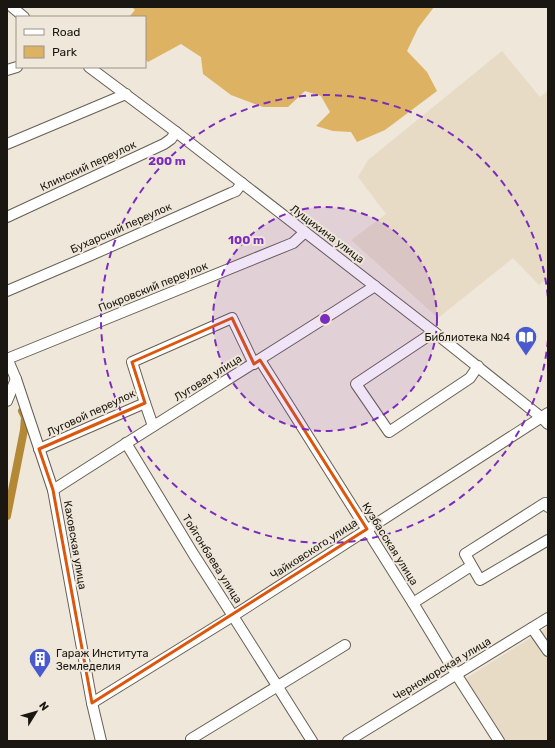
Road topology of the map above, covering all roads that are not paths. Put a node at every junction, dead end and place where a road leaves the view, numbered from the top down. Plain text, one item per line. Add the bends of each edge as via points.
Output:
1 (12, 7) edge
2 (23, 16) edge
3 (90, 68) edge
4 (126, 94) junction
5 (176, 132) junction
6 (7, 144) edge
7 (242, 183) junction
8 (7, 217) edge
9 (305, 232) junction
10 (375, 286) junction
11 (7, 290) edge
12 (434, 332) junction
13 (7, 358) edge
14 (257, 362) junction
15 (478, 366) junction
16 (16, 379) junction
17 (7, 401) edge
18 (145, 403) junction
19 (546, 418) edge
20 (153, 426) junction
21 (126, 443) junction
22 (39, 450) junction
23 (53, 490) junction
24 (548, 507) edge
25 (367, 529) junction
26 (548, 540) edge
27 (471, 566) junction
28 (413, 603) junction
29 (234, 616) junction
30 (548, 618) edge
31 (532, 628) junction
32 (345, 645) dead end
33 (548, 651) edge
34 (456, 674) junction
35 (278, 687) junction
36 (92, 703) junction
37 (191, 739) dead end
38 (101, 741) edge
39 (312, 741) edge
40 (348, 741) edge
41 (499, 741) edge

1 - 2 street
3 - 4 street, Лущихина улица
4 - 5 street, Лущихина улица
4 - 6 street
5 - 7 street, Лущихина улица
5 - 8 street, Клинский переулок via 172,139 164,144
7 - 9 street, Лущихина улица
7 - 11 street, Бухарский переулок via 236,191
9 - 10 street, Лущихина улица
9 - 13 street, Покровский переулок via 294,243
10 - 12 street, Лущихина улица
10 - 14 street, Луговая улица
12 - 15 street, Лущихина улица
12 - 15 street via 356,384 389,432 470,378
13 - 16 street, Каховская улица
14 - 18 street, Луговой переулок via 232,318 132,362
14 - 20 street, Луговая улица
14 - 25 street, Кузбасская улица
15 - 19 street, Лущихина улица
16 - 17 street
16 - 22 street, Каховская улица
18 - 20 street
18 - 22 street, Луговой переулок
19 - 25 street, Чайковского улица
20 - 21 street, Луговая улица
21 - 23 street, Луговая улица
21 - 29 street, Тойгонбаева улица
22 - 23 street, Каховская улица
23 - 36 street, Каховская улица
24 - 27 street via 545,503 465,554
25 - 28 street, Кузбасская улица
25 - 29 street, Чайковского улица
26 - 27 street via 480,580
27 - 28 street
28 - 34 street, Кузбасская улица
29 - 35 street, Тойгонбаева улица
29 - 36 street, Чайковского улица
30 - 31 street, Черноморская улица
31 - 33 street
31 - 34 street, Черноморская улица
32 - 35 street
34 - 40 street, Черноморская улица
34 - 41 street, Кузбасская улица
35 - 37 street
35 - 39 street, Тойгонбаева улица
36 - 38 street, Каховская улица

